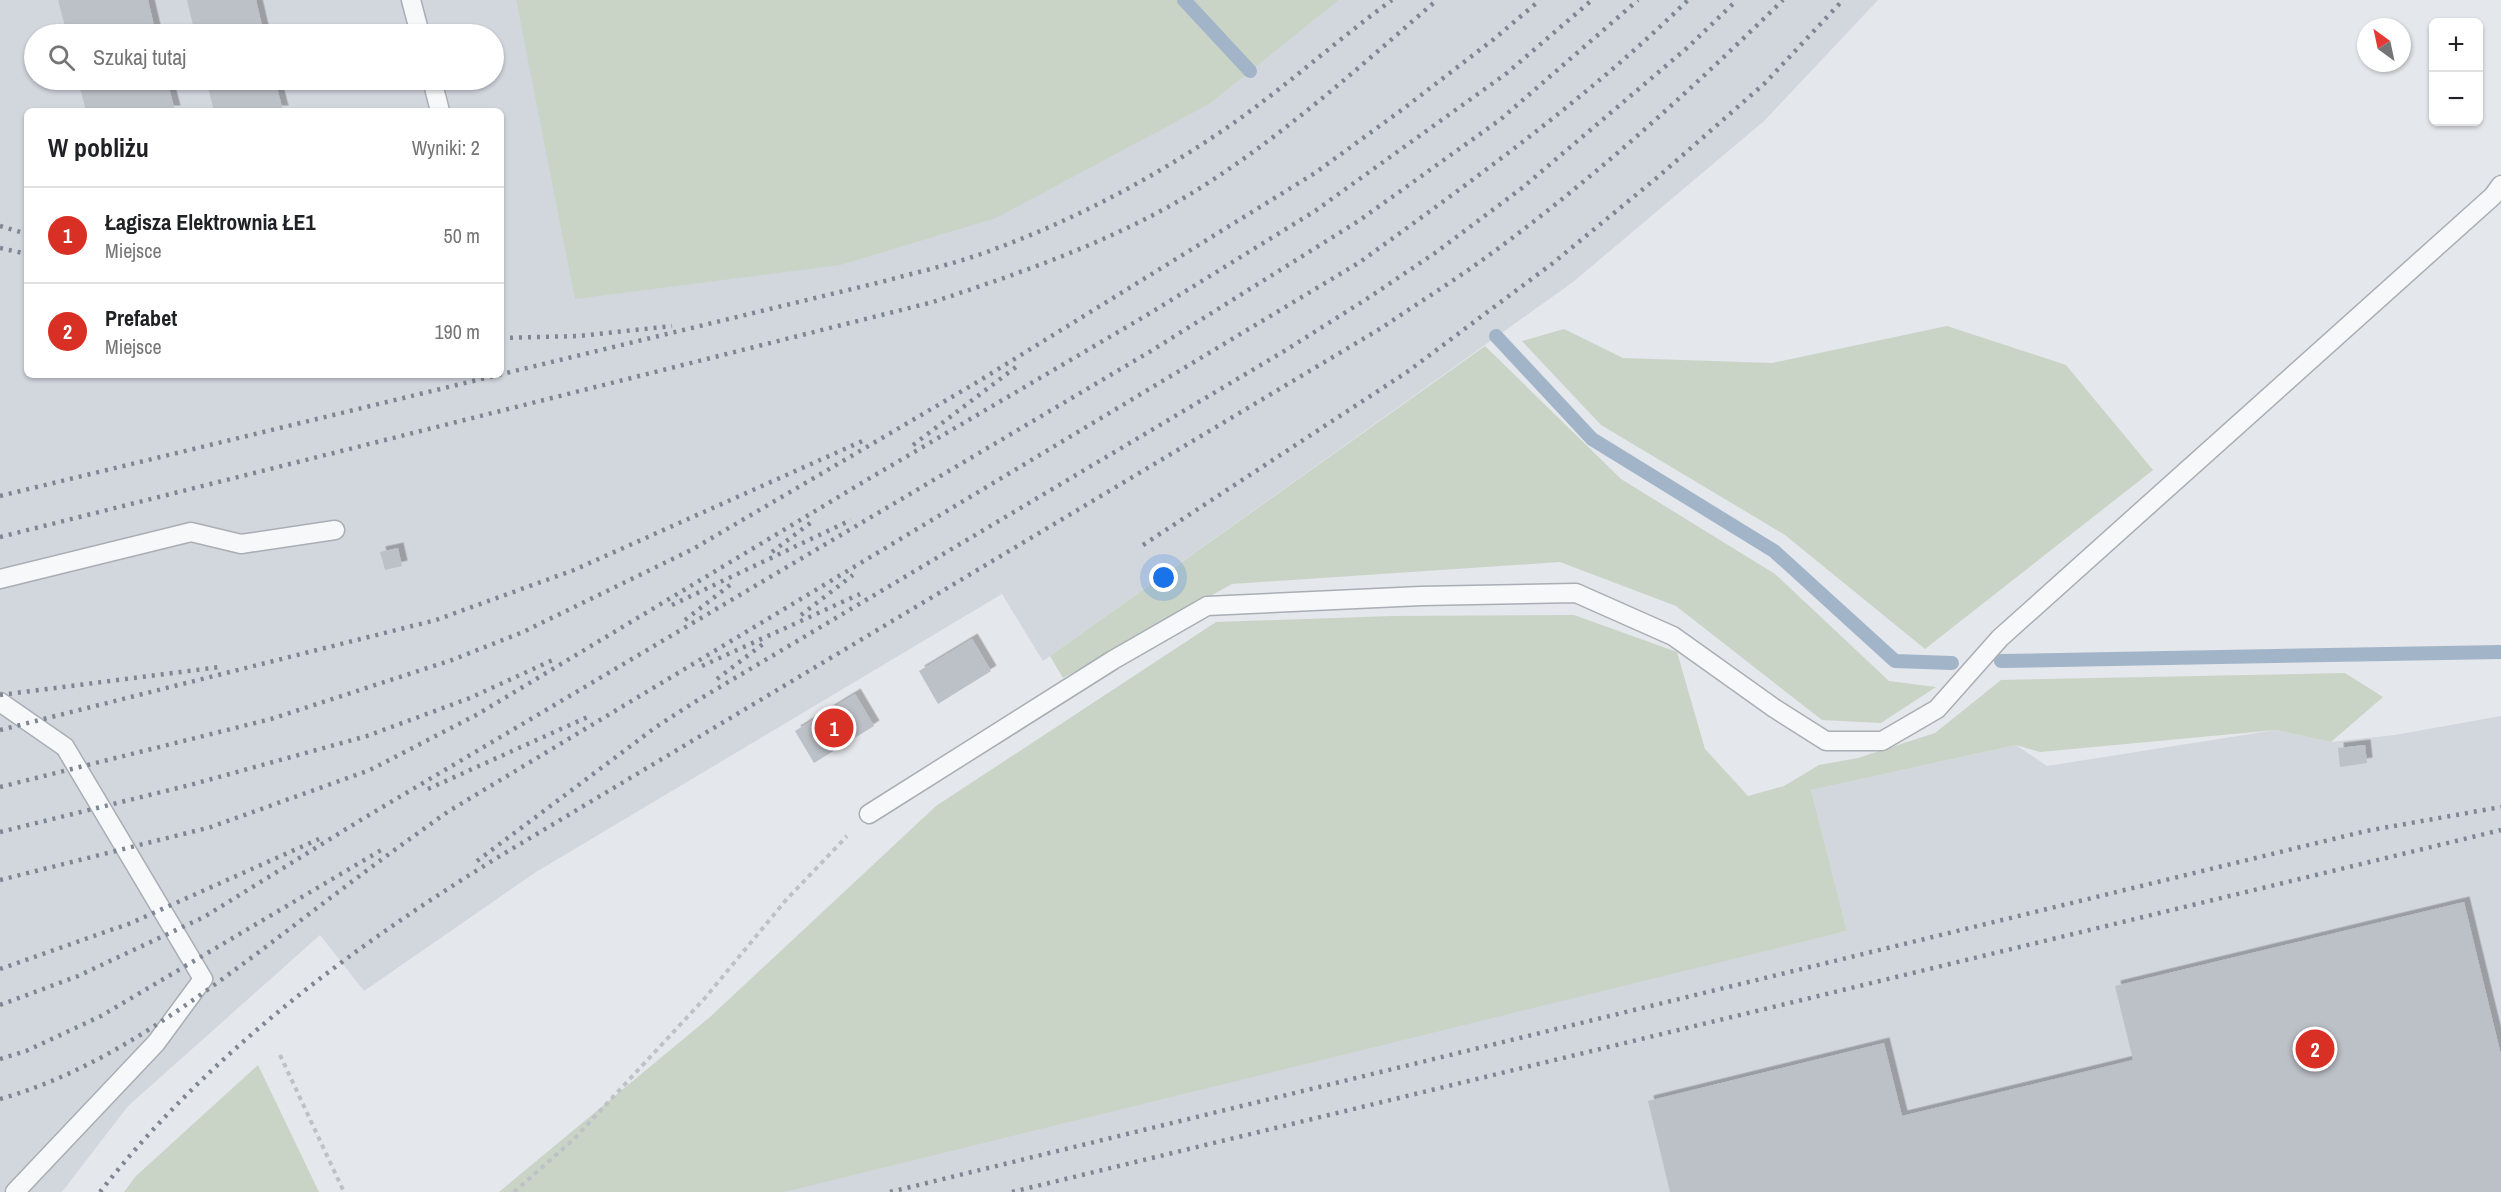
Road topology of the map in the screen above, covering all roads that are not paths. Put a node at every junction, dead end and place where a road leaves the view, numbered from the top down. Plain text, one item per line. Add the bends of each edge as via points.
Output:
1 (411, 0) edge
2 (417, 24) edge
3 (435, 90) edge
4 (439, 108) edge
5 (2501, 184) edge
6 (335, 530) dead end
7 (0, 579) edge
8 (0, 702) edge
9 (869, 814) road end
10 (15, 1192) edge

1 - 2 lane
3 - 4 lane
5 - 9 lane via 2484,204 2000,638 1937,709 1882,741 1826,741 1672,636 1576,593 1207,606 1113,660
6 - 7 lane via 241,544 191,532
8 - 10 lane via 65,747 203,979 156,1043

